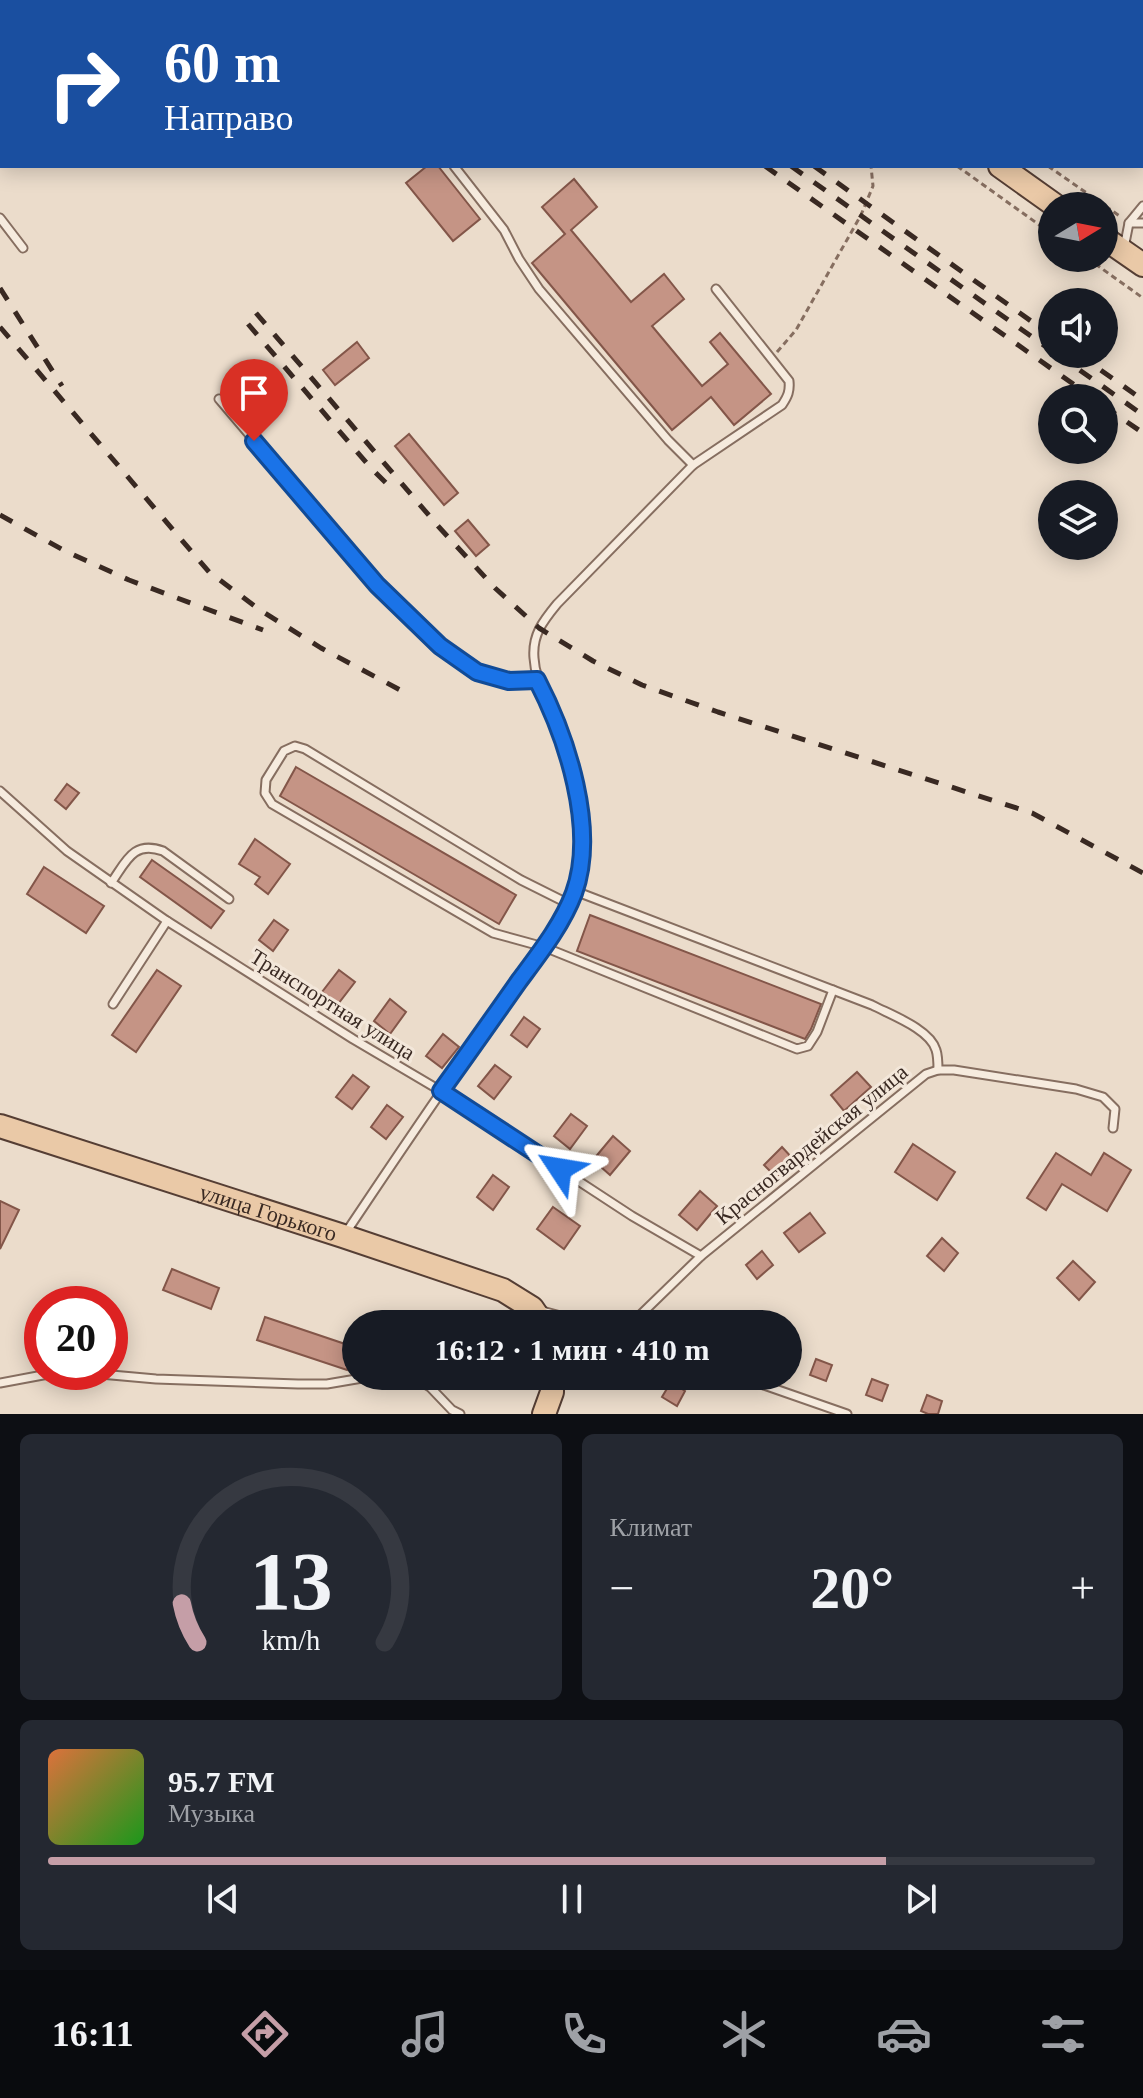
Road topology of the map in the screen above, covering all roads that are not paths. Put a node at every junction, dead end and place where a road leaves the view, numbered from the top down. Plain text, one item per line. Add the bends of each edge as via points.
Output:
1 (456, 168) edge
2 (1003, 168) edge
3 (1038, 193) edge
4 (1143, 206) edge
5 (0, 218) edge
6 (1129, 223) junction
7 (1143, 223) edge
8 (1118, 238) edge
9 (1118, 247) edge
10 (23, 248) dead end
11 (1143, 265) edge
12 (716, 289) dead end
13 (219, 399) dead end
14 (693, 465) junction
15 (537, 680) junction
16 (0, 791) edge
17 (111, 883) junction
18 (575, 891) junction
19 (229, 899) dead end
20 (569, 904) junction
21 (167, 921) junction
22 (544, 947) junction
23 (833, 990) junction
24 (113, 1004) dead end
25 (938, 1070) junction
26 (441, 1091) junction
27 (0, 1126) edge
28 (1113, 1128) dead end
29 (343, 1236) junction
30 (701, 1256) junction
31 (529, 1310) edge
32 (645, 1310) edge
33 (128, 1377) edge
34 (24, 1379) edge
35 (342, 1381) edge
36 (0, 1383) edge
37 (433, 1390) edge
38 (553, 1390) edge
39 (778, 1390) edge
40 (460, 1414) edge
41 (544, 1414) edge
42 (847, 1414) edge

1 - 14 lane via 504,230 539,289
2 - 3 main road
4 - 6 lane
5 - 10 lane
6 - 7 lane
6 - 8 lane
9 - 11 main road
12 - 14 lane via 772,357 790,390 782,405
13 - 15 lane via 377,585 440,646 477,672 509,681
14 - 15 lane via 539,628 533,656
15 - 18 lane via 569,756 576,789 581,844
16 - 17 lane, Транспортная улица
17 - 19 lane via 139,847 155,848
17 - 21 lane, Транспортная улица
18 - 20 lane
18 - 23 lane
20 - 22 lane
20 - 22 lane via 305,749 284,751 266,780 265,793 272,804 493,933
21 - 24 lane
21 - 26 lane, Транспортная улица
22 - 23 lane via 797,1049 808,1046 817,1032
22 - 26 lane
23 - 25 lane via 927,1036 936,1048
25 - 28 lane, Красногвардейская улица via 1038,1082 1103,1097 1115,1109
25 - 30 lane, Красногвардейская улица via 926,1074
26 - 29 lane
26 - 30 lane, Транспортная улица
27 - 29 main road, улица Горького
29 - 31 main road, улица Горького via 503,1290
30 - 32 lane, Красногвардейская улица
33 - 35 lane
34 - 36 lane
37 - 40 lane
38 - 41 main road
39 - 42 lane

